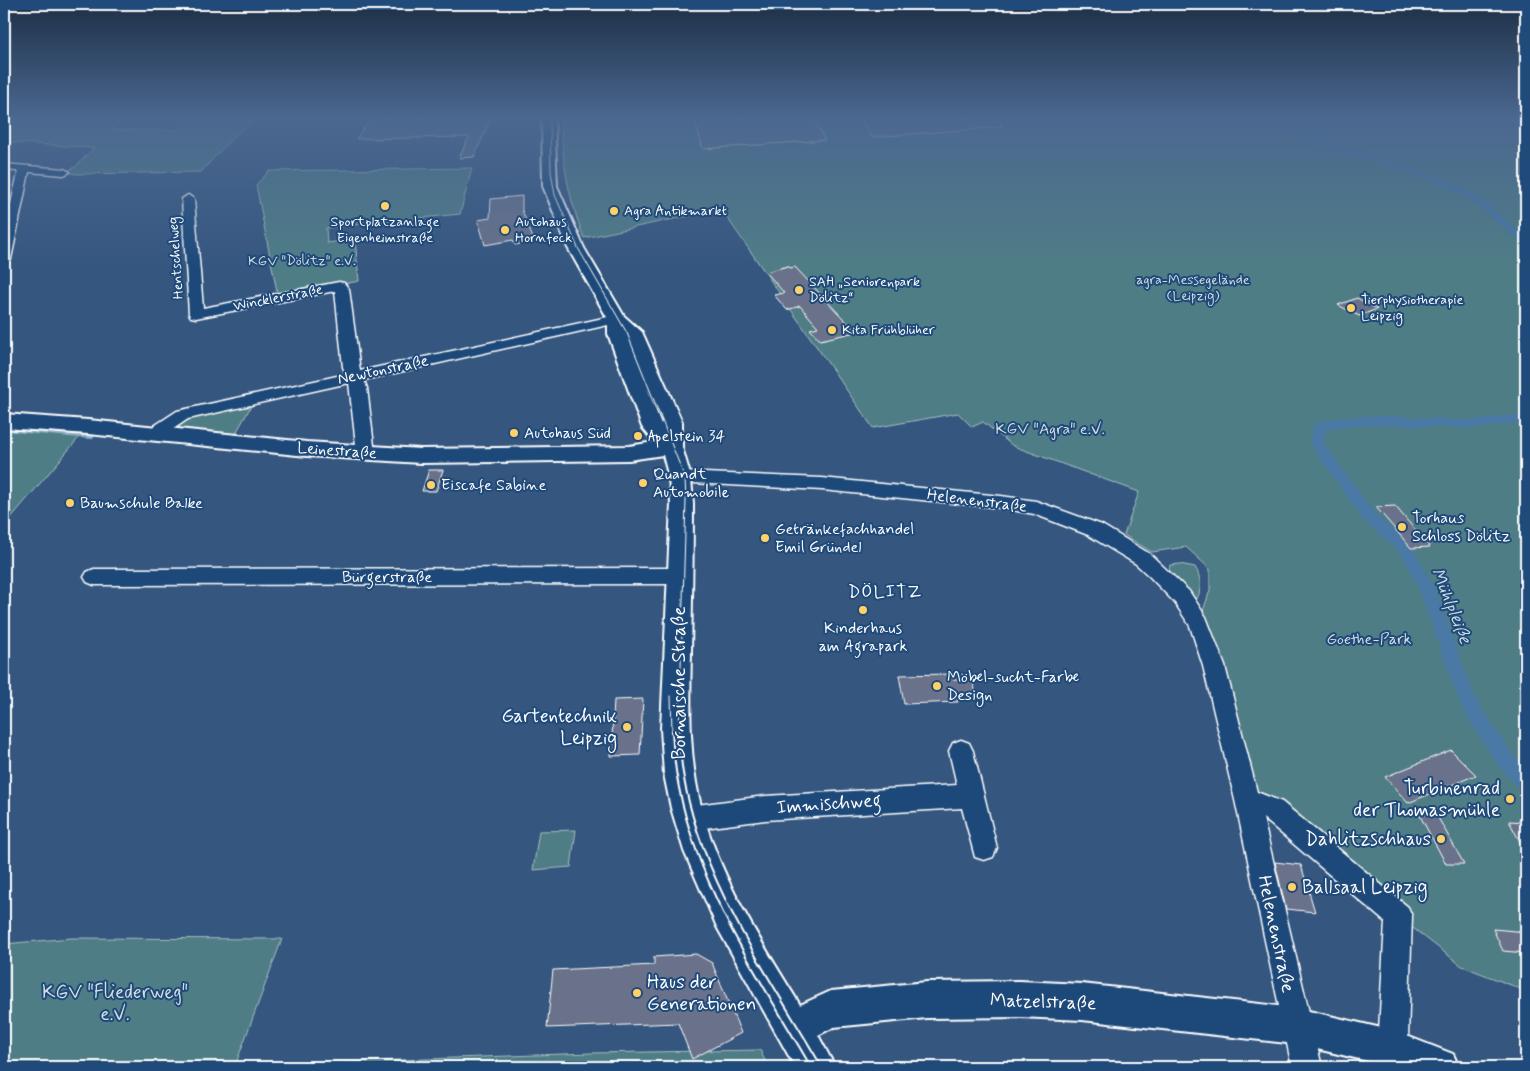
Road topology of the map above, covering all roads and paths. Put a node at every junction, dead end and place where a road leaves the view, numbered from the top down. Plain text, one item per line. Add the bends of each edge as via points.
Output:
1 (12, 168) edge
2 (549, 168) edge
3 (21, 169) junction
4 (64, 172) dead end
5 (188, 200) dead end
6 (4, 259) edge
7 (196, 314) joint
8 (617, 319) junction
9 (355, 377) junction
10 (4, 421) edge
11 (154, 434) junction
12 (671, 447) junction
13 (366, 454) junction
14 (681, 484) junction
15 (679, 576) junction
16 (94, 577) dead end
17 (961, 751) dead end
18 (970, 796) junction
19 (1247, 800) junction
20 (689, 818) junction
21 (984, 848) dead end
22 (1399, 916) joint
23 (1296, 1026) junction
24 (794, 1028) junction
25 (1393, 1058) edge
26 (816, 1067) edge
27 (1307, 1067) edge
28 (1440, 1067) edge

1 - 3 street
2 - 8 main road, Bornaische Straße via 550,186 576,248
3 - 4 street
3 - 6 street via 24,174
5 - 7 street, Hentschelweg
7 - 9 street, Wincklerstraße via 339,286
8 - 9 street, Newtonstraße
8 - 12 main road, Bornaische Straße via 617,334 652,427
9 - 11 street, Newtonstraße via 183,415
9 - 13 street, Wincklerstraße
10 - 11 main road, Leinestraße
11 - 13 main road, Leinestraße
12 - 13 main road, Leinestraße via 619,453
12 - 14 main road, Bornaische Straße
14 - 15 main road, Bornaische Straße
14 - 19 street, Helenenstraße via 745,479 1001,502 1036,508 1095,530 1143,559 1182,597 1199,623 1214,666
15 - 16 street, Bürgerstraße
15 - 20 main road, Bornaische Straße via 675,729
17 - 18 street
18 - 20 street, Immischweg via 766,808
18 - 21 street
19 - 22 street via 1273,810
19 - 23 street, Helenenstraße
20 - 24 main road, Bornaische Straße via 720,895
22 - 25 street
23 - 24 main road, Matzelstraße via 1082,1002 1020,999 927,1000 830,1008
23 - 25 main road, Matzelstraße
23 - 27 street, Helenenstraße
24 - 26 main road, Bornaische Straße
25 - 28 main road, Matzelstraße

